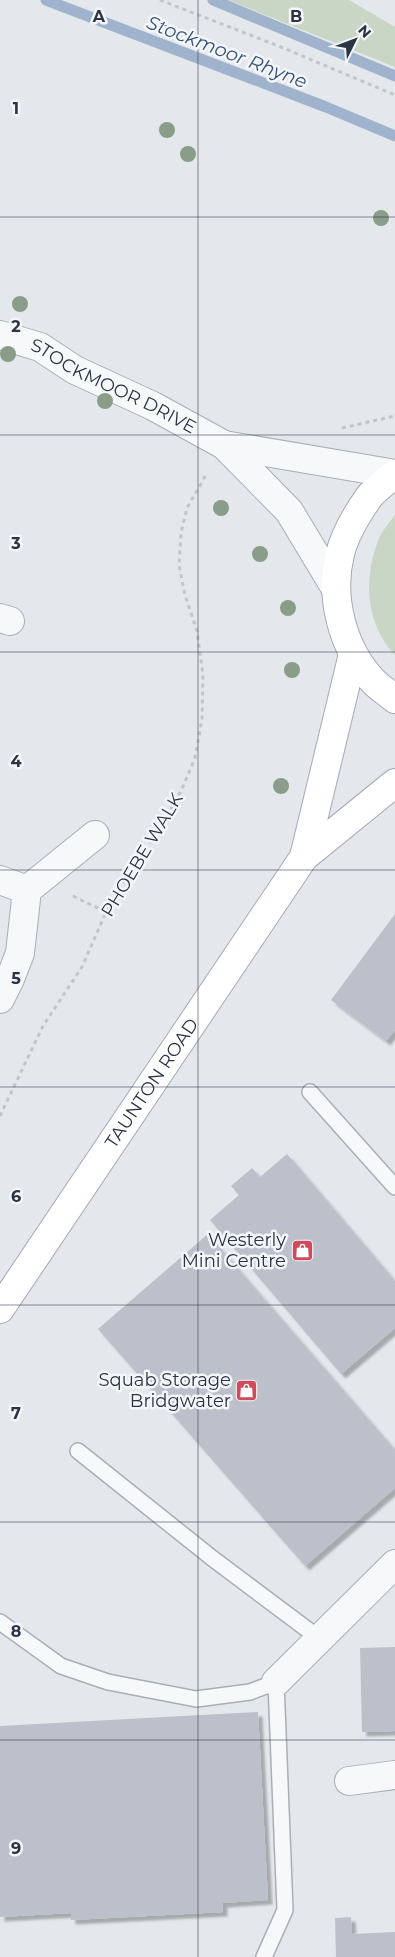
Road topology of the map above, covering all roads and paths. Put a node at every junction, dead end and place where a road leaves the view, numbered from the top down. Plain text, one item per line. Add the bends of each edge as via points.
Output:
1 (160, 0) edge
2 (395, 95) edge
3 (0, 335) edge
4 (395, 416) edge
5 (336, 428) dead end
6 (224, 445) junction
7 (209, 470) dead end
8 (395, 474) edge
9 (336, 589) junction
10 (353, 654) junction
11 (395, 698) edge
12 (395, 783) edge
13 (95, 835) dead end
14 (304, 857) junction
15 (0, 880) edge
16 (27, 890) junction
17 (0, 999) edge
18 (310, 1092) dead end
19 (0, 1116) edge
20 (395, 1187) edge
21 (0, 1309) edge
22 (78, 1451) dead end
23 (392, 1572) edge
24 (0, 1622) edge
25 (320, 1639) junction
26 (276, 1682) junction
27 (395, 1775) edge
28 (350, 1780) dead end
29 (264, 1957) edge

1 - 2 path
3 - 6 street, STOCKMOOR DRIVE via 40,347 76,370 153,406
4 - 5 path
6 - 8 street, STOCKMOOR DRIVE
6 - 9 street, STOCKMOOR DRIVE via 289,511
7 - 19 path, PHOEBE WALK via 187,508 179,565 196,631 203,675 202,719 195,758 164,822 106,912 82,967 43,1026
8 - 9 main road via 371,495 350,526 340,554
9 - 10 main road via 341,622
10 - 11 main road via 374,682
10 - 14 main road, TAUNTON ROAD
12 - 14 main road, TAUNTON ROAD
13 - 16 street
14 - 21 main road, TAUNTON ROAD
15 - 16 street
16 - 17 street via 20,952
18 - 20 lane
22 - 25 lane
23 - 25 street
24 - 26 lane via 61,1666 108,1682 196,1699 250,1692
25 - 26 street
26 - 29 lane via 285,1910
27 - 28 street

